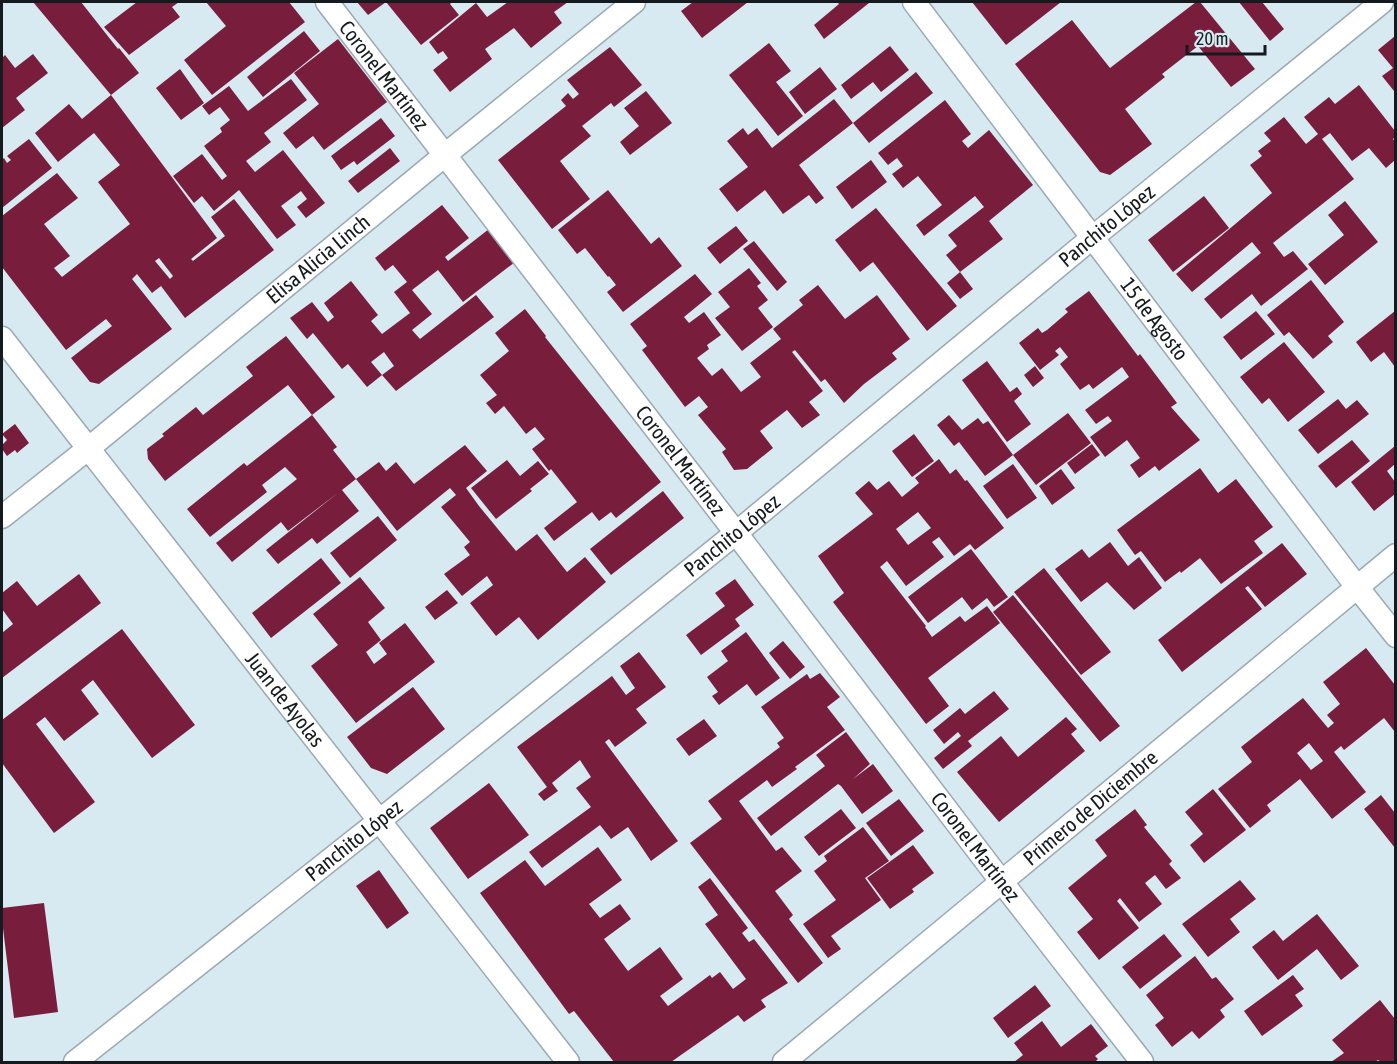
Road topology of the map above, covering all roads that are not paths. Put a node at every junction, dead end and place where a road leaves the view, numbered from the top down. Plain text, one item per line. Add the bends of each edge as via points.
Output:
1 (327, 2) edge
2 (634, 2) edge
3 (914, 2) edge
4 (1382, 2) edge
5 (445, 155) junction
6 (1092, 238) junction
7 (2, 338) edge
8 (89, 448) junction
9 (2, 517) edge
10 (736, 532) junction
11 (1395, 555) edge
12 (1357, 587) junction
13 (1395, 636) edge
14 (379, 821) junction
15 (1001, 881) junction
16 (75, 1062) edge
17 (568, 1062) edge
18 (784, 1062) edge
19 (1142, 1062) edge

1 - 5 street, Coronel Martínez
2 - 5 street, Elisa Alicia Linch
3 - 6 street, 15 de Agosto
4 - 6 street, Panchito López
5 - 8 street, Elisa Alicia Linch
5 - 10 street, Coronel Martínez
6 - 10 street, Panchito López
6 - 12 street, 15 de Agosto
7 - 8 street, Juan de Ayolas
8 - 9 street, Elisa Alicia Linch
8 - 14 street, Juan de Ayolas
10 - 14 street, Panchito López
10 - 15 street, Coronel Martínez
11 - 12 street, Primero de Diciembre
12 - 13 street, 15 de Agosto
12 - 15 street, Primero de Diciembre
14 - 16 street, Panchito López
14 - 17 street, Juan de Ayolas
15 - 18 street, Primero de Diciembre
15 - 19 street, Coronel Martínez

